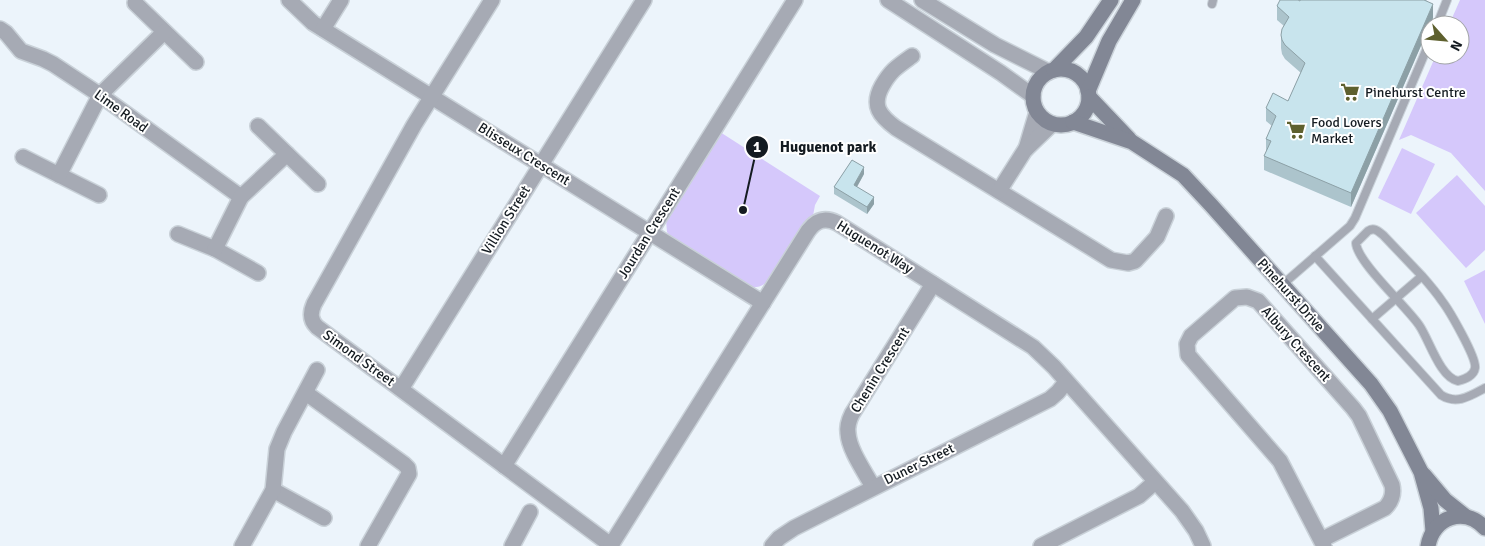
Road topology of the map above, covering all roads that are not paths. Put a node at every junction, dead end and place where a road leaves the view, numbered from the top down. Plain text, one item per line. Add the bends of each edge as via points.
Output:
1 (289, 0) edge
2 (341, 0) edge
3 (492, 0) edge
4 (644, 0) edge
5 (795, 0) edge
6 (888, 0) edge
7 (1111, 0) edge
8 (1133, 0) edge
9 (1448, 0) edge
10 (931, 2) edge
11 (135, 3) dead end
12 (1441, 15) edge
13 (923, 22) junction
14 (0, 29) edge
15 (323, 29) junction
16 (164, 32) junction
17 (912, 56) dead end
18 (196, 62) dead end
19 (1420, 65) edge
20 (1052, 71) junction
21 (1089, 94) junction
22 (100, 95) junction
23 (1033, 96) junction
24 (432, 97) junction
25 (1037, 112) junction
26 (1073, 122) junction
27 (1052, 124) junction
28 (258, 126) dead end
29 (1132, 142) junction
30 (1025, 150) junction
31 (287, 154) junction
32 (23, 157) dead end
33 (540, 164) junction
34 (59, 175) junction
35 (318, 184) dead end
36 (999, 191) junction
37 (99, 196) dead end
38 (241, 197) junction
39 (1166, 216) dead end
40 (650, 233) junction
41 (178, 234) dead end
42 (215, 249) junction
43 (1316, 256) junction
44 (258, 273) dead end
45 (1422, 276) junction
46 (933, 284) junction
47 (1282, 284) junction
48 (1396, 298) junction
49 (763, 303) junction
50 (1372, 319) junction
51 (317, 370) dead end
52 (1066, 382) junction
53 (1485, 388) edge
54 (401, 389) junction
55 (306, 393) junction
56 (504, 466) junction
57 (1421, 472) junction
58 (1155, 482) junction
59 (873, 487) junction
60 (273, 490) junction
61 (530, 512) dead end
62 (1465, 516) junction
63 (324, 518) dead end
64 (1484, 525) edge
65 (1433, 531) junction
66 (1323, 543) edge
67 (242, 546) edge
68 (368, 546) edge
69 (512, 546) edge
70 (612, 546) edge
71 (772, 546) edge
72 (1041, 546) edge
73 (1203, 546) edge
74 (1428, 546) edge

1 - 15 street, Blisseux Crescent
2 - 15 street
3 - 24 street
4 - 33 street, Villion Street
5 - 40 street, Jourdan Crescent
6 - 13 street
7 - 20 street via 1086,37
8 - 21 street via 1109,41
9 - 12 lane
10 - 13 street
10 - 20 street via 994,45
11 - 16 street
13 - 23 street
14 - 22 street, Lime Road via 21,52 48,60
15 - 24 street, Blisseux Crescent
16 - 18 street
16 - 22 street
17 - 36 street via 894,68 884,84 877,96 879,111 896,128
19 - 43 lane via 1355,218
20 - 21 street via 1072,71 1085,83
20 - 23 street via 1038,82
21 - 26 street via 1085,112
21 - 29 street, Pinehurst Drive
22 - 34 street
22 - 38 street, Lime Road
23 - 25 street
24 - 33 street, Blisseux Crescent
24 - 54 street, Simond Street via 311,312 317,327
25 - 27 street
25 - 30 street
26 - 27 street
26 - 29 street, Pinehurst Drive
27 - 30 street
28 - 31 street
29 - 47 street, Pinehurst Drive via 1183,175
30 - 36 street
31 - 35 street
31 - 38 street
32 - 34 street
33 - 40 street, Blisseux Crescent
33 - 54 street, Villion Street
34 - 37 street
36 - 39 street via 1118,262 1135,261 1157,237
38 - 42 street
40 - 49 street, Blisseux Crescent
40 - 56 street, Jourdan Crescent
41 - 42 street
42 - 44 street
43 - 47 lane
43 - 50 lane
45 - 48 lane
45 - 48 lane via 1379,231 1368,231 1356,243 1357,250
45 - 48 lane via 1442,301 1464,339 1476,363 1472,375 1458,381 1450,378 1420,326
46 - 49 street, Huguenot Way via 832,220 821,220 812,225
46 - 52 street, Huguenot Way via 1033,347
46 - 59 street, Chenin Crescent via 848,423 850,444
47 - 57 street, Pinehurst Drive via 1381,397
48 - 50 lane
49 - 70 street, Huguenot Way
50 - 53 lane via 1443,397 1460,400
51 - 55 street
52 - 58 street, Huguenot Way
52 - 59 street, Duner Street via 1050,399
54 - 56 street, Simond Street
55 - 60 street via 276,449
55 - 68 street via 408,468 409,474
56 - 70 street, Simond Street
57 - 62 street, Pinehurst Drive via 1445,500
57 - 65 street, Pinehurst Drive via 1431,508
58 - 72 street via 1139,496
58 - 73 street, Huguenot Way via 1182,512
59 - 71 street, Duner Street via 794,528
60 - 63 street
60 - 67 street
61 - 69 street
62 - 64 street, Pinehurst Drive
62 - 65 street via 1447,519
65 - 74 street
66 - 66 street, Albury Crescent via 1280,461 1188,355 1187,344 1191,336 1234,298 1247,297 1258,301 1354,408 1392,485 1391,499 1385,508

